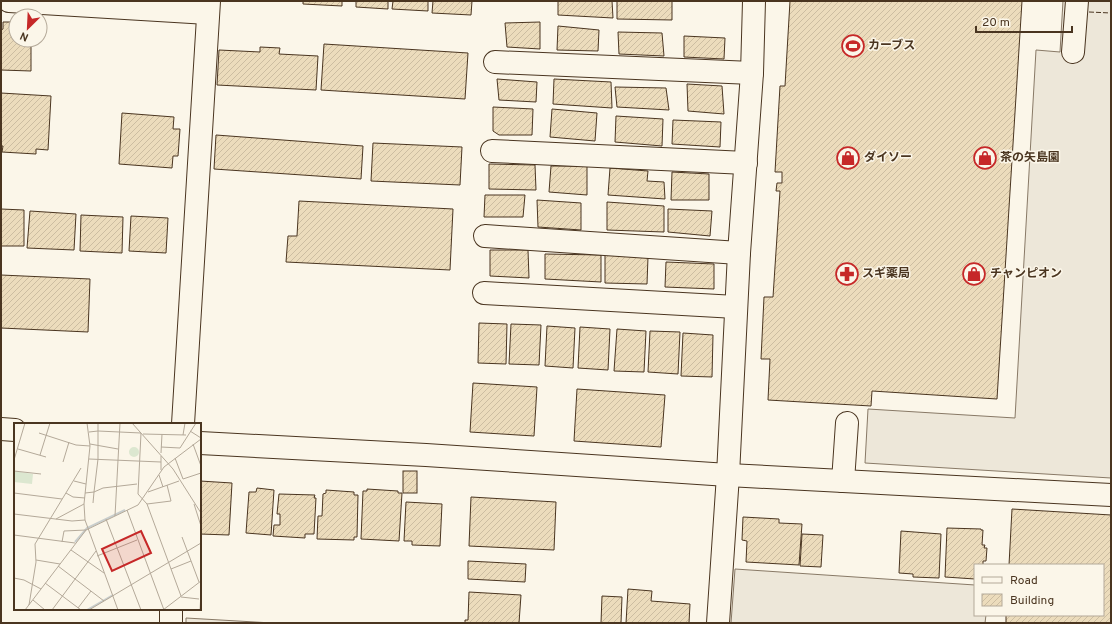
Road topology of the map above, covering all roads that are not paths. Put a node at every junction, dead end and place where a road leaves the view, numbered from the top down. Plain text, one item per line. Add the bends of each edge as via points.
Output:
1 (9, 1) edge
2 (754, 1) edge
3 (1077, 1) edge
4 (209, 7) edge
5 (1073, 52) dead end
6 (495, 62) dead end
7 (752, 73) junction
8 (492, 152) dead end
9 (746, 163) junction
10 (485, 236) dead end
11 (739, 254) junction
12 (484, 293) dead end
13 (736, 307) junction
14 (183, 423) edge
15 (847, 423) dead end
16 (1, 429) edge
17 (14, 430) edge
18 (201, 443) edge
19 (728, 475) junction
20 (844, 481) junction
21 (1111, 495) edge
22 (172, 610) edge
23 (171, 623) edge
24 (718, 623) edge

1 - 4 street
2 - 7 street
3 - 5 street
4 - 14 street
6 - 7 street
7 - 9 street
8 - 9 street
9 - 11 street
10 - 11 street
11 - 13 street
12 - 13 street
13 - 19 street
15 - 20 street
16 - 17 street
18 - 19 street
19 - 20 street
19 - 24 street
20 - 21 street
22 - 23 street

